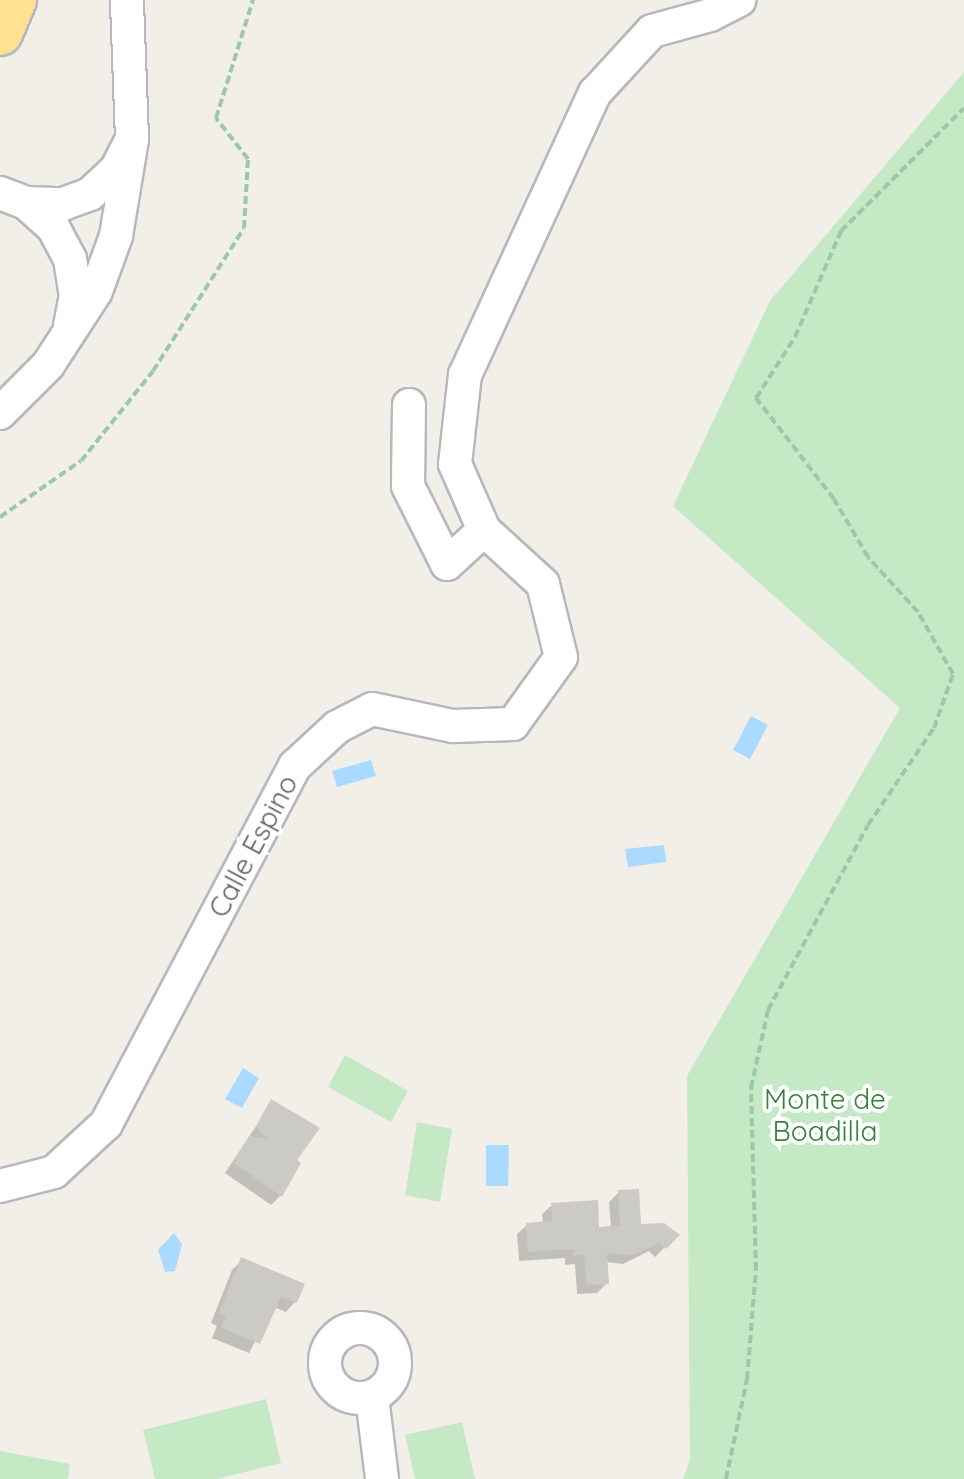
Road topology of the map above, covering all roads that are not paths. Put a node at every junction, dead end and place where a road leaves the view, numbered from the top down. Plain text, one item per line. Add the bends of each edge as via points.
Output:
1 (14, 0) edge
2 (127, 0) edge
3 (739, 0) edge
4 (0, 33) edge
5 (132, 139) junction
6 (13, 198) edge
7 (70, 330) junction
8 (409, 405) dead end
9 (0, 413) edge
10 (484, 530) junction
11 (0, 1186) edge
12 (372, 1397) dead end
13 (382, 1479) edge

1 - 4 highway
2 - 5 street
3 - 10 street, Calle Espino via 710,15 652,31 595,93 465,375 455,464
5 - 6 street via 116,170 90,194 63,204
5 - 7 street via 116,236 96,291
6 - 7 street via 53,227 70,259 76,295
7 - 9 street via 48,365
8 - 10 street via 408,486 447,564
10 - 11 street, Calle Espino via 543,584 561,657 513,724 453,726 372,709 337,727 295,766 106,1124 54,1172
12 - 13 street

